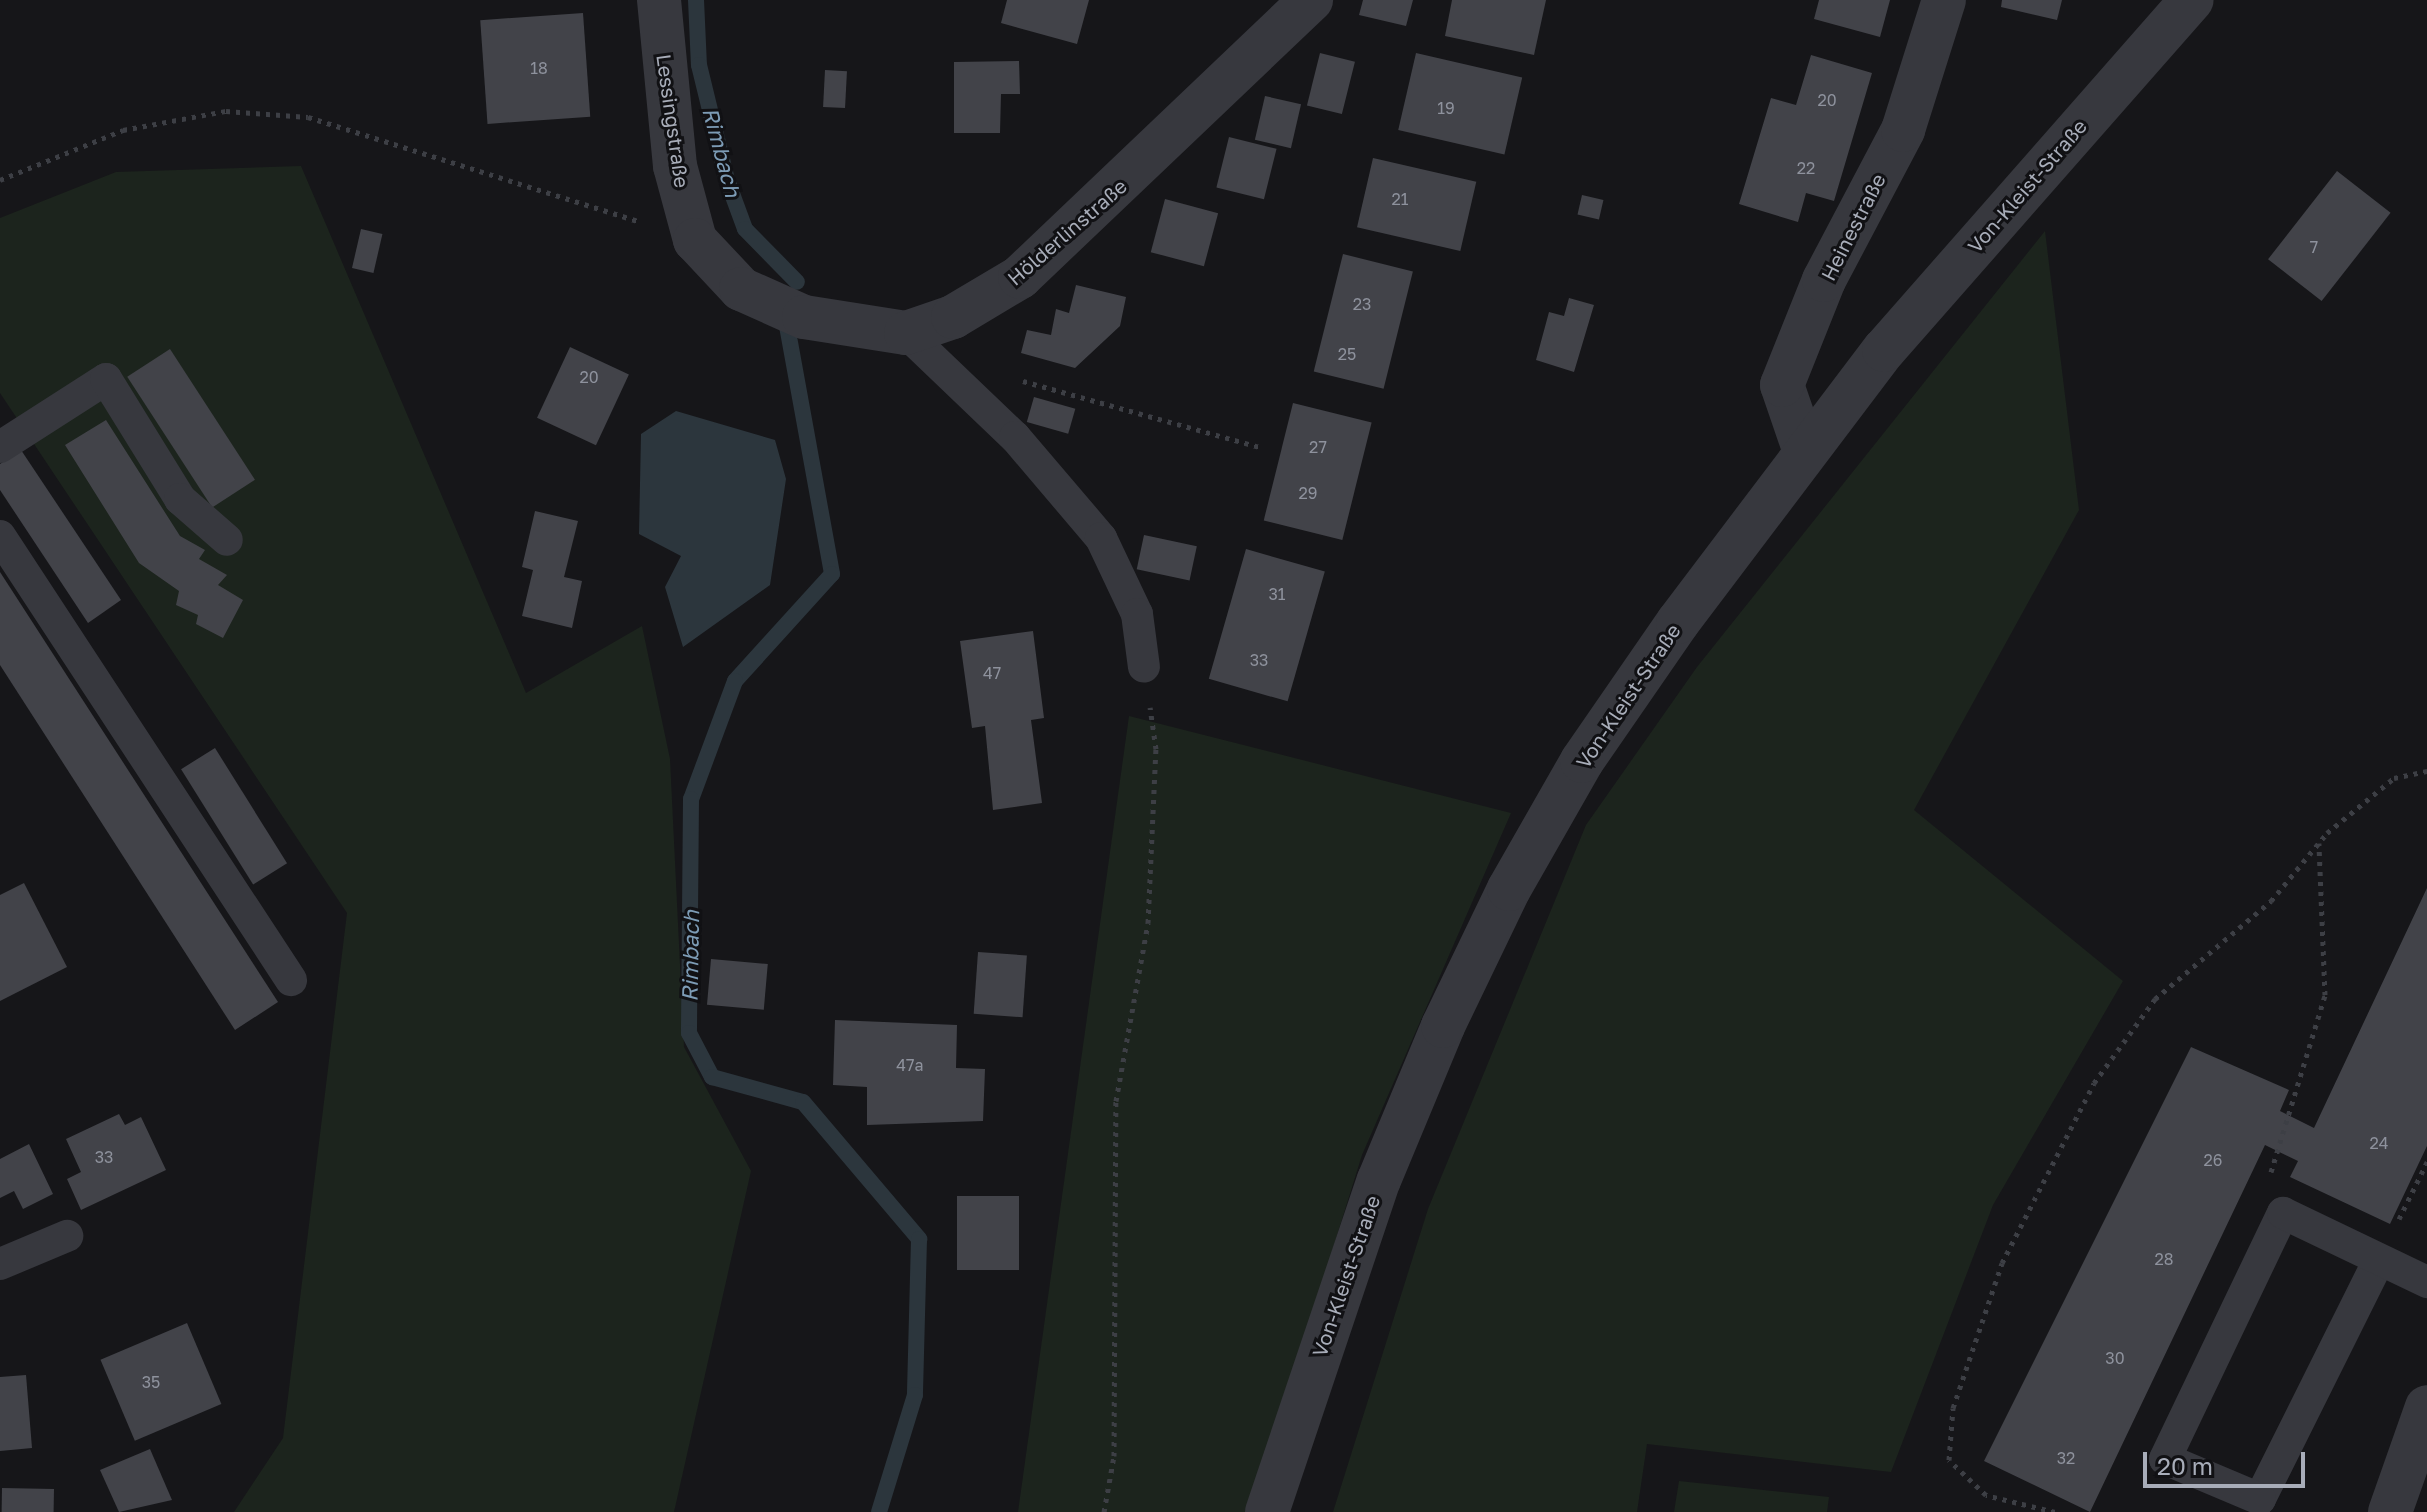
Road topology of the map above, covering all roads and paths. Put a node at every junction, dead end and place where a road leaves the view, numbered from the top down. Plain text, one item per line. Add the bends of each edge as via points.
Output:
1 (659, 0) edge
2 (1311, 0) edge
3 (1944, 0) edge
4 (2191, 0) edge
5 (0, 180) edge
6 (695, 240) junction
7 (906, 333) junction
8 (943, 366) junction
9 (0, 447) edge
10 (1260, 447) dead end
11 (1805, 452) junction
12 (0, 536) edge
13 (227, 540) dead end
14 (1144, 667) joint
15 (2427, 771) edge
16 (2319, 842) junction
17 (291, 980) dead end
18 (2427, 1162) edge
19 (2283, 1213) junction
20 (67, 1236) dead end
21 (2379, 1260) junction
22 (0, 1264) edge
23 (2427, 1282) edge
24 (2427, 1407) edge
25 (1104, 1512) edge
26 (1267, 1512) edge
27 (2055, 1512) edge
28 (2390, 1512) edge

1 - 6 street, Lessingstraße via 675,166
2 - 7 street, Hölderlinstraße via 1020,277 953,317
3 - 11 street, Heinestraße via 1903,130 1824,280 1782,385
4 - 11 street, Von-Kleist-Straße via 1895,338
5 - 6 path via 123,130 226,111 308,117
6 - 7 street, Hölderlinstraße via 741,289 804,317
7 - 8 lane
8 - 10 path via 1053,388
8 - 14 lane via 1101,538 1137,614
9 - 13 lane via 106,379 180,499
11 - 26 street, Von-Kleist-Straße via 1582,761 1509,889 1379,1180
12 - 17 lane
14 - 25 path via 1156,749 1150,892 1116,1101 1114,1456
15 - 16 path via 2394,778
16 - 19 path via 2325,995 2270,1168
16 - 27 path via 2271,901 2155,999 2094,1083 2002,1263 1953,1408 1949,1460 1986,1495
18 - 21 path
19 - 21 lane
19 - 21 lane via 2165,1459 2260,1499
20 - 22 lane
21 - 23 lane
24 - 28 street

